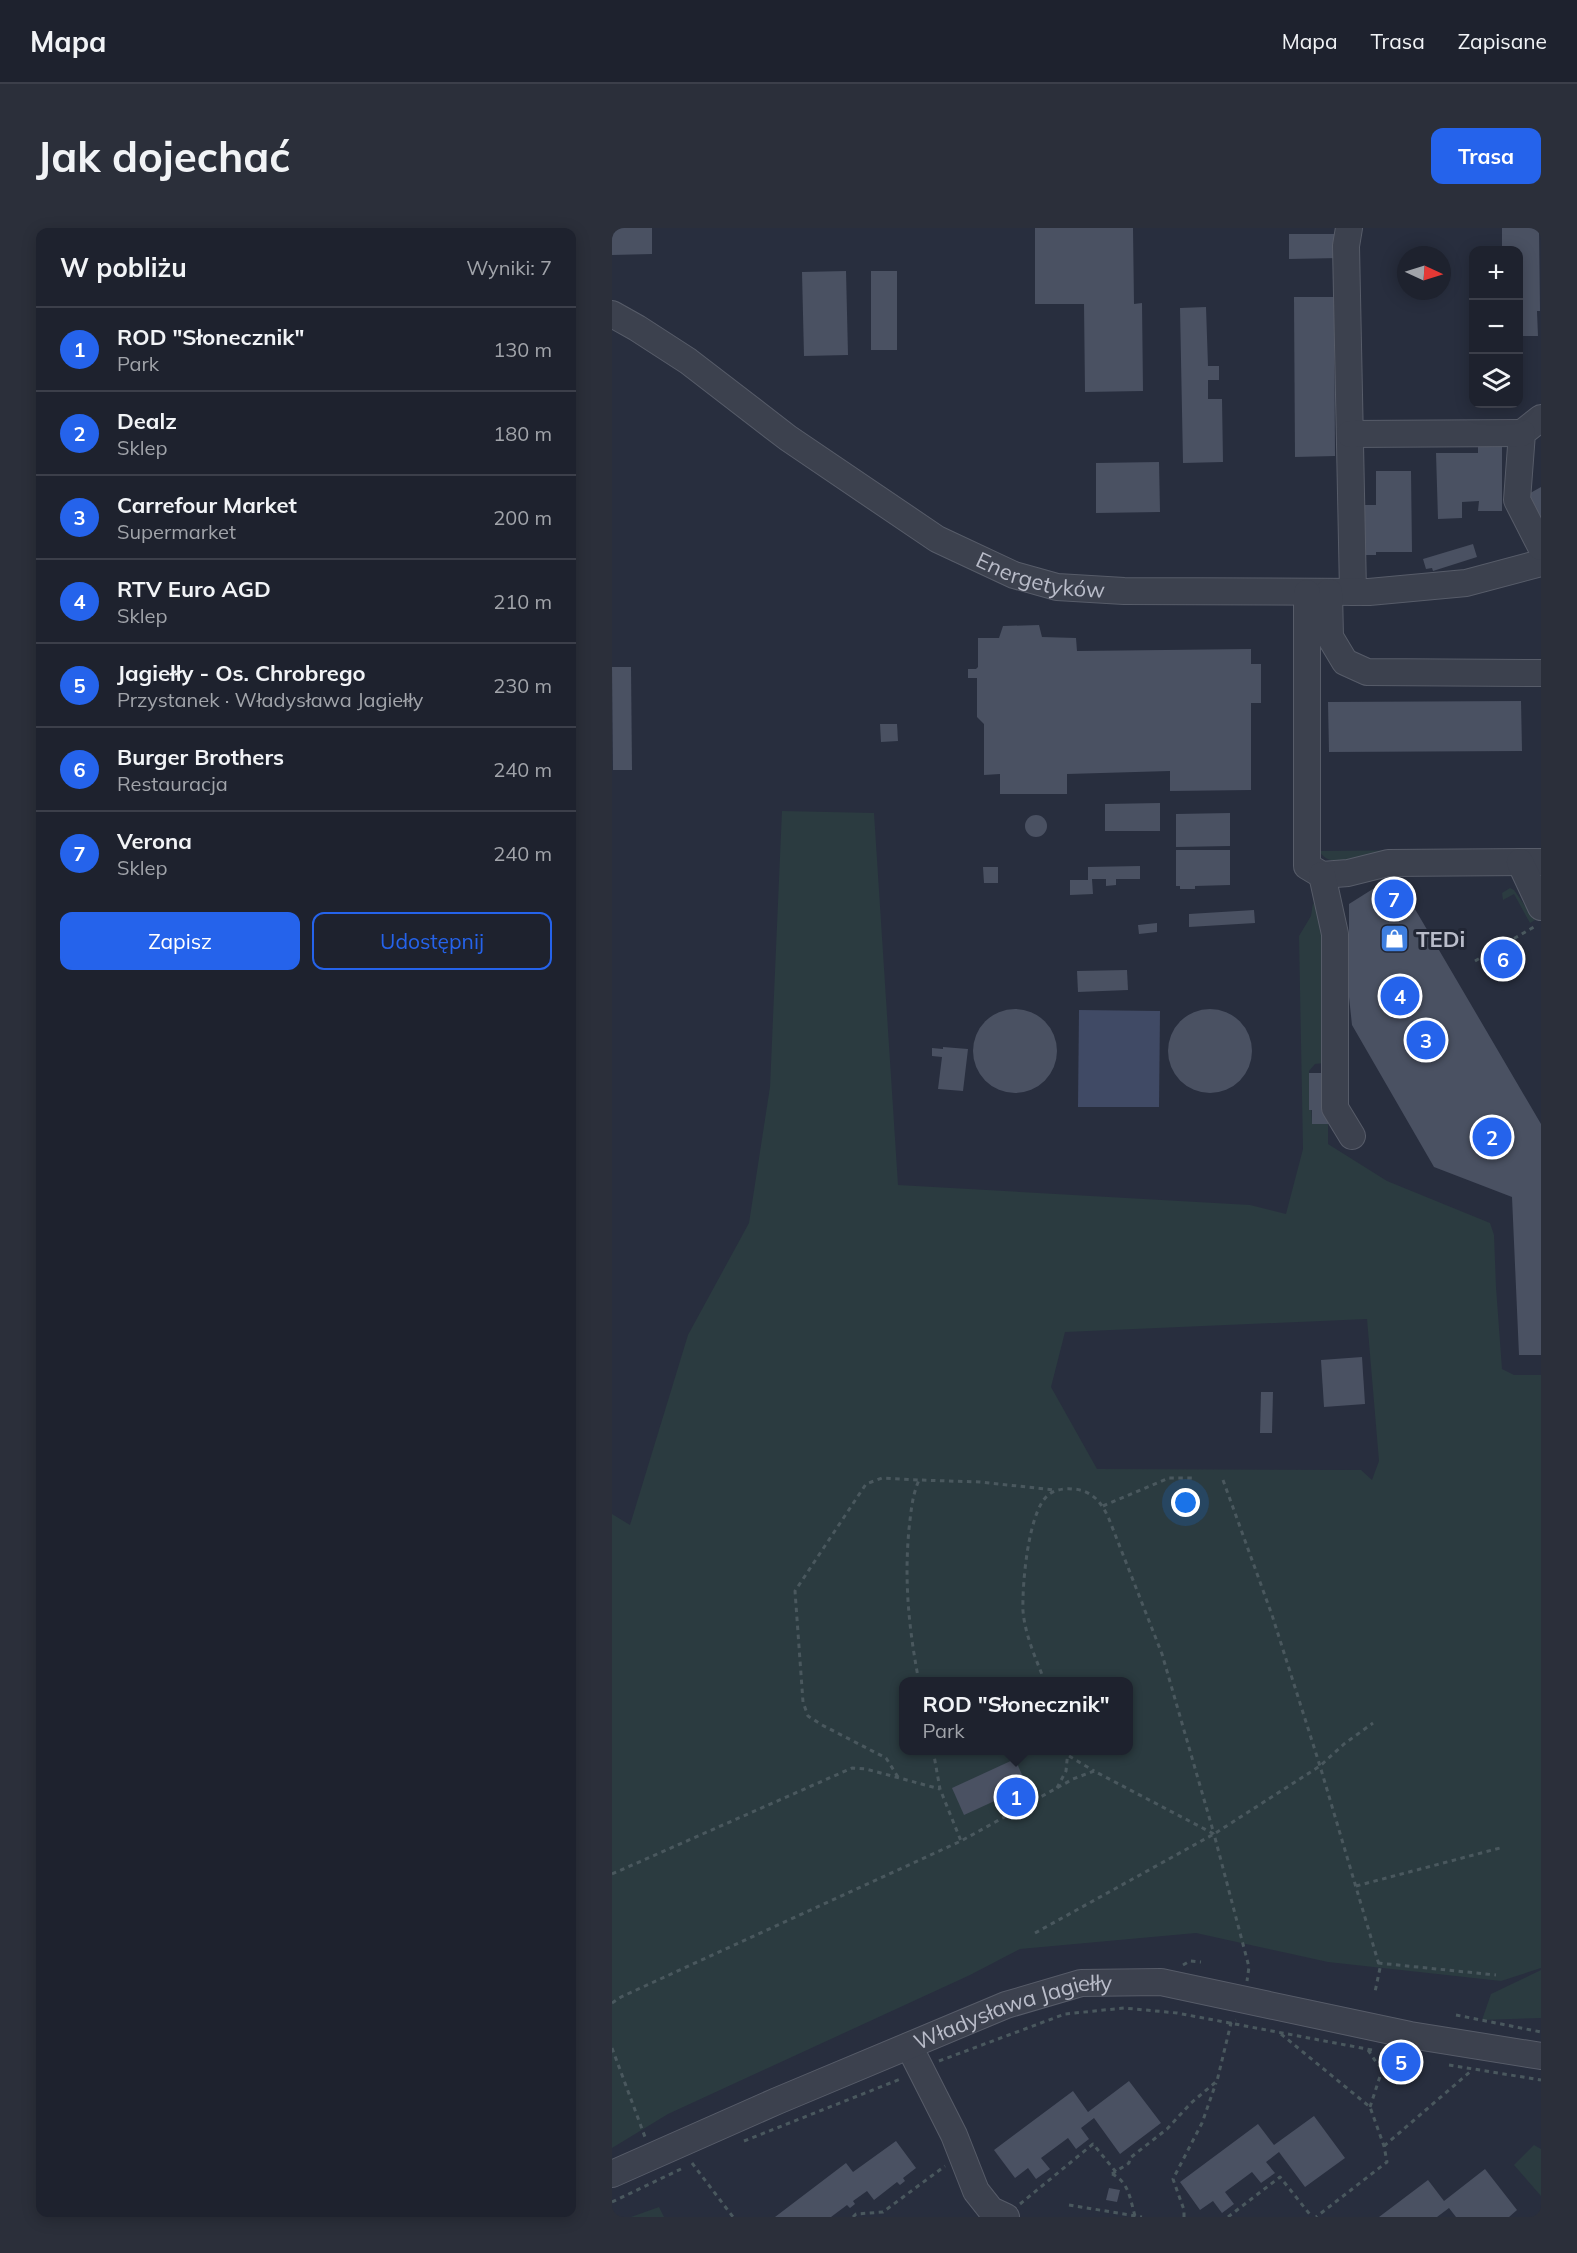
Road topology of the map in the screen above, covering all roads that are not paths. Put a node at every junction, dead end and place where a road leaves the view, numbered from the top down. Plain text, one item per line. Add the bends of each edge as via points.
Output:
1 (1350, 228) edge
2 (612, 314) edge
3 (1532, 425) edge
4 (1350, 434) junction
5 (1541, 547) edge
6 (1541, 563) edge
7 (1330, 592) junction
8 (1541, 672) edge
9 (1531, 862) edge
10 (1322, 876) junction
11 (1541, 907) edge
12 (1352, 1136) dead end
13 (1541, 2043) edge
14 (909, 2046) junction
15 (1431, 2056) junction
16 (1541, 2056) edge
17 (612, 2174) edge
18 (1011, 2212) edge

1 - 4 street via 1346,246
2 - 7 street, Energetyków via 688,361 788,438 937,539 1014,575 1057,587 1124,591
3 - 4 street
3 - 5 street via 1517,500
4 - 7 street
6 - 7 street, Energetyków via 1466,583
7 - 8 street via 1330,637 1345,662 1367,672
7 - 10 street via 1307,866
9 - 10 street via 1388,863
9 - 11 street
10 - 12 street via 1335,934 1335,1108
13 - 15 street, Władysława Jagiełły via 1460,2038
14 - 15 street, Władysława Jagiełły via 1006,2005 1081,1983 1114,1981 1161,1982
14 - 17 street, Władysława Jagiełły
14 - 18 street via 954,2135 976,2191 991,2210
15 - 16 street, Władysława Jagiełły

